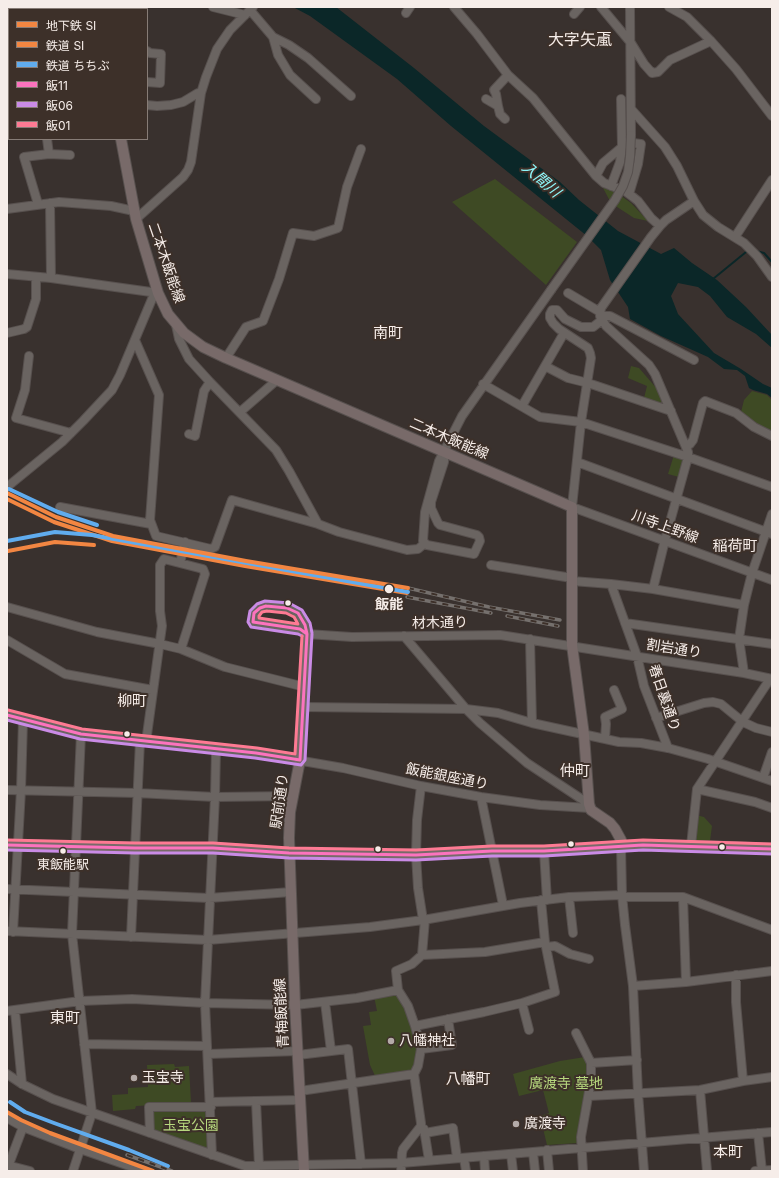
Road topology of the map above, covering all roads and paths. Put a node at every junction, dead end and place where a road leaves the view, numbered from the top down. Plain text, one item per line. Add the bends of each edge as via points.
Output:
1 (213, 7) edge
2 (454, 7) edge
3 (580, 7) edge
4 (601, 7) edge
5 (630, 7) edge
6 (668, 7) edge
7 (250, 9) edge
8 (574, 14) dead end
9 (273, 37) junction
10 (710, 41) junction
11 (630, 43) junction
12 (148, 52) edge
13 (508, 75) junction
14 (148, 82) edge
15 (201, 93) junction
16 (351, 96) dead end
17 (486, 98) dead end
18 (316, 99) dead end
19 (621, 99) dead end
20 (148, 104) edge
21 (498, 106) junction
22 (632, 109) junction
23 (772, 116) edge
24 (505, 119) dead end
25 (47, 140) edge
26 (121, 140) edge
27 (623, 144) junction
28 (361, 149) dead end
29 (49, 154) junction
30 (70, 155) dead end
31 (596, 176) junction
32 (772, 180) edge
33 (611, 186) junction
34 (629, 194) junction
35 (694, 201) junction
36 (50, 203) junction
37 (38, 204) junction
38 (7, 209) edge
39 (135, 215) junction
40 (660, 226) junction
41 (735, 237) junction
42 (7, 274) edge
43 (36, 277) junction
44 (772, 277) edge
45 (51, 278) junction
46 (158, 293) junction
47 (568, 293) dead end
48 (601, 314) junction
49 (176, 325) junction
50 (564, 332) junction
51 (7, 334) edge
52 (135, 340) junction
53 (29, 356) dead end
54 (226, 358) junction
55 (694, 360) dead end
56 (545, 366) junction
57 (277, 380) junction
58 (210, 382) junction
59 (588, 383) junction
60 (483, 384) junction
61 (522, 406) junction
62 (671, 411) junction
63 (240, 412) junction
64 (581, 422) junction
65 (71, 433) junction
66 (189, 434) dead end
67 (772, 436) edge
68 (687, 446) junction
69 (444, 453) junction
70 (688, 457) junction
71 (577, 462) junction
72 (7, 487) edge
73 (772, 487) edge
74 (677, 498) junction
75 (60, 507) dead end
76 (572, 507) junction
77 (772, 514) edge
78 (151, 524) junction
79 (318, 524) junction
80 (769, 533) edge
81 (665, 540) junction
82 (185, 542) junction
83 (424, 544) junction
84 (180, 563) junction
85 (491, 565) dead end
86 (752, 573) junction
87 (572, 580) junction
88 (772, 580) edge
89 (611, 584) junction
90 (653, 589) junction
91 (744, 605) junction
92 (7, 607) edge
93 (625, 623) junction
94 (307, 634) junction
95 (404, 636) junction
96 (530, 638) junction
97 (739, 639) junction
98 (7, 640) edge
99 (160, 644) junction
100 (772, 644) edge
101 (572, 646) junction
102 (181, 649) junction
103 (637, 656) junction
104 (744, 673) junction
105 (771, 679) edge
106 (305, 687) junction
107 (153, 690) junction
108 (614, 690) dead end
109 (304, 707) junction
110 (466, 708) junction
111 (7, 715) edge
112 (656, 718) junction
113 (23, 720) junction
114 (743, 722) junction
115 (532, 723) junction
116 (772, 732) edge
117 (81, 734) junction
118 (584, 735) junction
119 (605, 739) junction
120 (143, 742) junction
121 (668, 748) junction
122 (216, 749) junction
123 (772, 752) edge
124 (300, 760) junction
125 (715, 762) junction
126 (763, 778) junction
127 (772, 781) edge
128 (421, 786) junction
129 (697, 789) junction
130 (7, 790) edge
131 (21, 790) junction
132 (79, 792) junction
133 (137, 793) junction
134 (293, 796) junction
135 (215, 797) junction
136 (481, 797) junction
137 (590, 806) junction
138 (772, 808) edge
139 (7, 845) edge
140 (18, 845) junction
141 (621, 846) junction
142 (691, 846) junction
143 (76, 847) junction
144 (135, 848) junction
145 (213, 848) junction
146 (772, 849) edge
147 (492, 851) junction
148 (544, 851) junction
149 (289, 853) junction
150 (416, 855) junction
151 (11, 889) edge
152 (74, 891) junction
153 (291, 892) junction
154 (133, 894) junction
155 (623, 896) junction
156 (683, 897) junction
157 (210, 898) junction
158 (569, 898) junction
159 (544, 900) junction
160 (503, 905) junction
161 (424, 920) junction
162 (772, 930) edge
163 (10, 931) edge
164 (573, 933) dead end
165 (72, 934) junction
166 (293, 934) junction
167 (131, 937) junction
168 (208, 940) junction
169 (545, 945) junction
170 (422, 955) junction
171 (590, 959) dead end
172 (772, 971) edge
173 (736, 975) junction
174 (686, 982) junction
175 (633, 986) junction
176 (398, 990) junction
177 (80, 1001) junction
178 (325, 1002) junction
179 (205, 1003) junction
180 (522, 1003) junction
181 (295, 1005) junction
182 (11, 1011) edge
183 (448, 1019) junction
184 (416, 1026) junction
185 (529, 1030) dead end
186 (576, 1033) dead end
187 (84, 1044) junction
188 (421, 1049) junction
189 (208, 1050) junction
190 (331, 1051) junction
191 (298, 1053) junction
192 (637, 1060) junction
193 (591, 1063) junction
194 (7, 1074) edge
195 (414, 1074) junction
196 (772, 1077) edge
197 (743, 1081) junction
198 (22, 1084) junction
199 (353, 1084) junction
200 (700, 1090) junction
201 (638, 1094) junction
202 (300, 1095) junction
203 (589, 1096) junction
204 (256, 1101) junction
205 (210, 1104) junction
206 (92, 1113) junction
207 (7, 1118) edge
208 (422, 1123) junction
209 (23, 1127) junction
210 (772, 1132) edge
211 (150, 1133) junction
212 (425, 1133) junction
213 (758, 1133) junction
214 (704, 1138) junction
215 (642, 1142) junction
216 (582, 1147) junction
217 (80, 1149) junction
218 (547, 1150) junction
219 (533, 1152) junction
220 (511, 1154) junction
221 (212, 1155) junction
222 (484, 1156) junction
223 (461, 1158) junction
224 (429, 1160) junction
225 (361, 1164) junction
226 (259, 1166) junction
227 (9, 1167) edge
228 (401, 1167) edge
229 (245, 1168) edge
230 (304, 1168) edge
231 (772, 1170) edge
232 (30, 1171) edge
233 (73, 1171) edge
234 (144, 1171) edge
235 (466, 1171) edge
236 (485, 1171) edge
237 (513, 1171) edge
238 (535, 1171) edge
239 (549, 1171) edge
240 (583, 1171) edge
241 (644, 1171) edge
242 (707, 1171) edge
243 (755, 1171) edge
244 (762, 1171) edge

1 - 7 street
2 - 13 street
3 - 8 street
4 - 11 street
5 - 11 street
6 - 10 street via 687,17
7 - 9 street
7 - 15 street via 216,49
9 - 16 street via 308,58
9 - 18 street via 278,55 290,75
10 - 11 street via 670,60 658,72 652,73
10 - 23 street via 736,69
11 - 22 street
12 - 14 street via 161,54 160,83
13 - 21 street via 494,90
13 - 31 street via 533,98
15 - 20 street via 171,105
15 - 39 street via 188,170 183,177
17 - 21 street
19 - 27 street
21 - 24 street via 500,114
22 - 35 street via 665,147
22 - 60 street, bridge via 630,157 623,186
25 - 29 street
26 - 39 main road, 二本木飯能線
27 - 31 street via 603,163
27 - 33 street via 620,162
27 - 34 street via 640,144 638,164
28 - 54 street via 347,187 338,228 314,236 293,233 263,321 246,327
29 - 30 street
29 - 37 street via 24,157
31 - 33 street
32 - 41 street
33 - 34 street
34 - 40 street
35 - 40 street
35 - 41 street via 708,220
36 - 37 street
36 - 39 street via 111,206
36 - 45 street
37 - 38 street
39 - 46 main road, 二本木飯能線
40 - 48 street
41 - 44 street via 755,254
42 - 43 street
43 - 45 street
43 - 51 street via 36,299 28,327
45 - 46 street
46 - 49 main road, 二本木飯能線
46 - 52 street via 152,299
47 - 48 street
48 - 50 street via 593,327 580,326 565,319 557,310 552,310 552,323
48 - 55 street via 629,325 645,336
48 - 62 street via 606,326 649,365
49 - 54 main road, 二本木飯能線 via 203,347
49 - 58 street via 184,350
50 - 56 street
50 - 59 street via 588,348
52 - 65 street via 112,390
52 - 78 street via 159,395
53 - 65 street via 25,390 16,418
54 - 57 main road, 二本木飯能線
56 - 59 street via 568,378
56 - 61 street
57 - 63 street
57 - 69 main road, 二本木飯能線
58 - 63 street
58 - 66 street via 204,391 195,436
59 - 62 street
59 - 64 street
60 - 61 street
60 - 69 street via 452,433
61 - 64 street via 540,417
62 - 68 street
63 - 79 street via 276,450
64 - 70 street
64 - 71 street
65 - 72 street
67 - 68 street via 754,427 736,413 705,401 693,440
68 - 70 street
69 - 76 main road, 二本木飯能線
69 - 83 street via 439,461 425,512 422,538
69 - 83 street via 444,462 431,502 433,515 440,525 477,535 480,541 474,554
70 - 73 street
70 - 74 street
71 - 74 street
71 - 76 street
74 - 80 street
74 - 81 street
75 - 78 street
76 - 81 street, 川寺上野線
76 - 87 main road
77 - 80 street
78 - 82 street via 156,536
79 - 82 street via 232,500 215,547
79 - 83 street via 407,550 418,549
80 - 86 street
81 - 86 street, 川寺上野線
81 - 90 street
82 - 84 street
84 - 99 street via 164,559 160,565
84 - 102 street via 203,569 205,574
85 - 87 street
86 - 88 street, 川寺上野線
86 - 91 street
87 - 89 street
87 - 101 main road
89 - 90 street
89 - 93 street, 春日裏通り
90 - 91 street
91 - 97 street
92 - 99 street via 97,632
93 - 97 street
93 - 103 street, 春日裏通り
94 - 94 street, 材木通り via 300,629 253,622 254,614 266,606 290,608 301,616
94 - 95 street, 材木通り via 352,637
94 - 106 main road, 駅前通り
95 - 96 street, 材木通り via 500,635
95 - 110 street
96 - 101 street, 材木通り
96 - 115 street
97 - 100 street
97 - 104 street
98 - 107 street via 65,674
99 - 102 street
99 - 107 street
101 - 103 street, 割岩通り
101 - 118 main road
102 - 106 street via 225,667
103 - 104 street, 割岩通り
103 - 112 street, 春日裏通り via 644,686
104 - 105 street, 割岩通り
105 - 114 street
106 - 109 main road, 駅前通り
107 - 120 street
108 - 119 street via 622,709 605,717
109 - 110 street
109 - 124 main road, 駅前通り
110 - 115 street via 498,713
110 - 137 street via 497,739 527,763
111 - 113 street, 飯能銀座通り
112 - 114 street via 713,702 721,704
112 - 121 street, 春日裏通り
113 - 117 street, 飯能銀座通り
113 - 131 street
114 - 116 street
114 - 125 street
115 - 118 street
117 - 120 street, 飯能銀座通り
117 - 132 street
118 - 119 street
118 - 137 main road
119 - 121 street
120 - 122 street, 飯能銀座通り
120 - 133 street
121 - 125 street
122 - 124 street, 飯能銀座通り
122 - 135 street
123 - 126 street
124 - 128 street, 飯能銀座通り
124 - 134 main road, 駅前通り
125 - 126 street
125 - 129 street
126 - 127 street
128 - 136 street, 飯能銀座通り
128 - 150 street
129 - 138 street
129 - 142 street
130 - 131 street
131 - 132 street
131 - 140 street
132 - 133 street
132 - 143 street
133 - 135 street
133 - 144 street
134 - 135 street
134 - 149 main road, 駅前通り
135 - 145 street
136 - 137 street, 飯能銀座通り via 540,805
136 - 147 street
137 - 141 main road via 593,812 610,822 618,834
139 - 140 main road
140 - 143 main road
140 - 151 street
141 - 142 main road
141 - 148 main road
141 - 155 street
142 - 146 main road
143 - 144 main road
143 - 152 street
144 - 145 main road
144 - 154 street
145 - 149 main road
145 - 157 street
147 - 148 main road
147 - 150 main road
147 - 160 street
148 - 159 street
149 - 150 main road
149 - 153 main road, 青梅飯能線
150 - 161 street via 418,888
151 - 152 street
151 - 163 street
152 - 154 street
152 - 165 street
153 - 157 street
153 - 166 main road, 青梅飯能線
154 - 157 street
154 - 167 street
155 - 156 street
155 - 158 street
155 - 175 street
156 - 162 street
156 - 174 street
157 - 168 street
158 - 159 street
158 - 164 street
159 - 160 street
159 - 169 street
160 - 161 street
161 - 166 street
161 - 170 street
163 - 165 street
165 - 167 street
165 - 177 street
166 - 168 street
166 - 181 main road, 青梅飯能線
167 - 168 street
168 - 179 street
169 - 170 street via 485,952
169 - 171 street via 555,946 570,954
169 - 180 street via 555,992
170 - 176 street via 412,964 396,970
172 - 173 street
173 - 174 street
173 - 197 street
174 - 175 street
175 - 192 street
176 - 178 street via 374,996
176 - 184 street
177 - 179 street via 132,999
177 - 182 street
177 - 187 street
178 - 181 street
178 - 190 street
179 - 181 street
179 - 189 street
180 - 183 street
180 - 185 street
181 - 191 main road, 青梅飯能線
182 - 198 street
183 - 184 street
183 - 188 street via 452,1045
184 - 188 street
186 - 193 street
187 - 189 street via 132,1044
187 - 206 street
188 - 195 street
189 - 191 street
189 - 205 street
190 - 191 street
190 - 199 street via 348,1049
191 - 202 main road, 青梅飯能線
192 - 193 street
192 - 201 street
193 - 203 street
194 - 198 street
195 - 199 street
195 - 208 street
196 - 197 street
197 - 200 street
198 - 206 street
199 - 202 street
199 - 225 street
200 - 201 street
200 - 214 street
201 - 203 street
201 - 215 street
202 - 204 street
202 - 230 main road, 青梅飯能線
203 - 216 street via 581,1137
204 - 205 street
204 - 226 street
205 - 211 street via 149,1107
205 - 221 street
206 - 211 street
206 - 217 street
207 - 209 street
208 - 212 street
208 - 228 street via 403,1149
209 - 217 street
209 - 227 street
210 - 213 street
211 - 221 street
212 - 223 street via 453,1128
212 - 224 street
213 - 214 street
213 - 244 street
214 - 215 street
214 - 242 street
215 - 216 street
215 - 241 street
216 - 218 street
216 - 240 street
217 - 233 street
217 - 234 street
218 - 219 street
218 - 239 street
219 - 220 street
219 - 238 street
220 - 222 street
220 - 237 street
221 - 229 street
222 - 223 street
222 - 236 street
223 - 224 street
223 - 235 street
224 - 228 street
225 - 228 street
225 - 230 street
226 - 229 street
226 - 230 street
227 - 232 street
231 - 244 street
243 - 244 street

